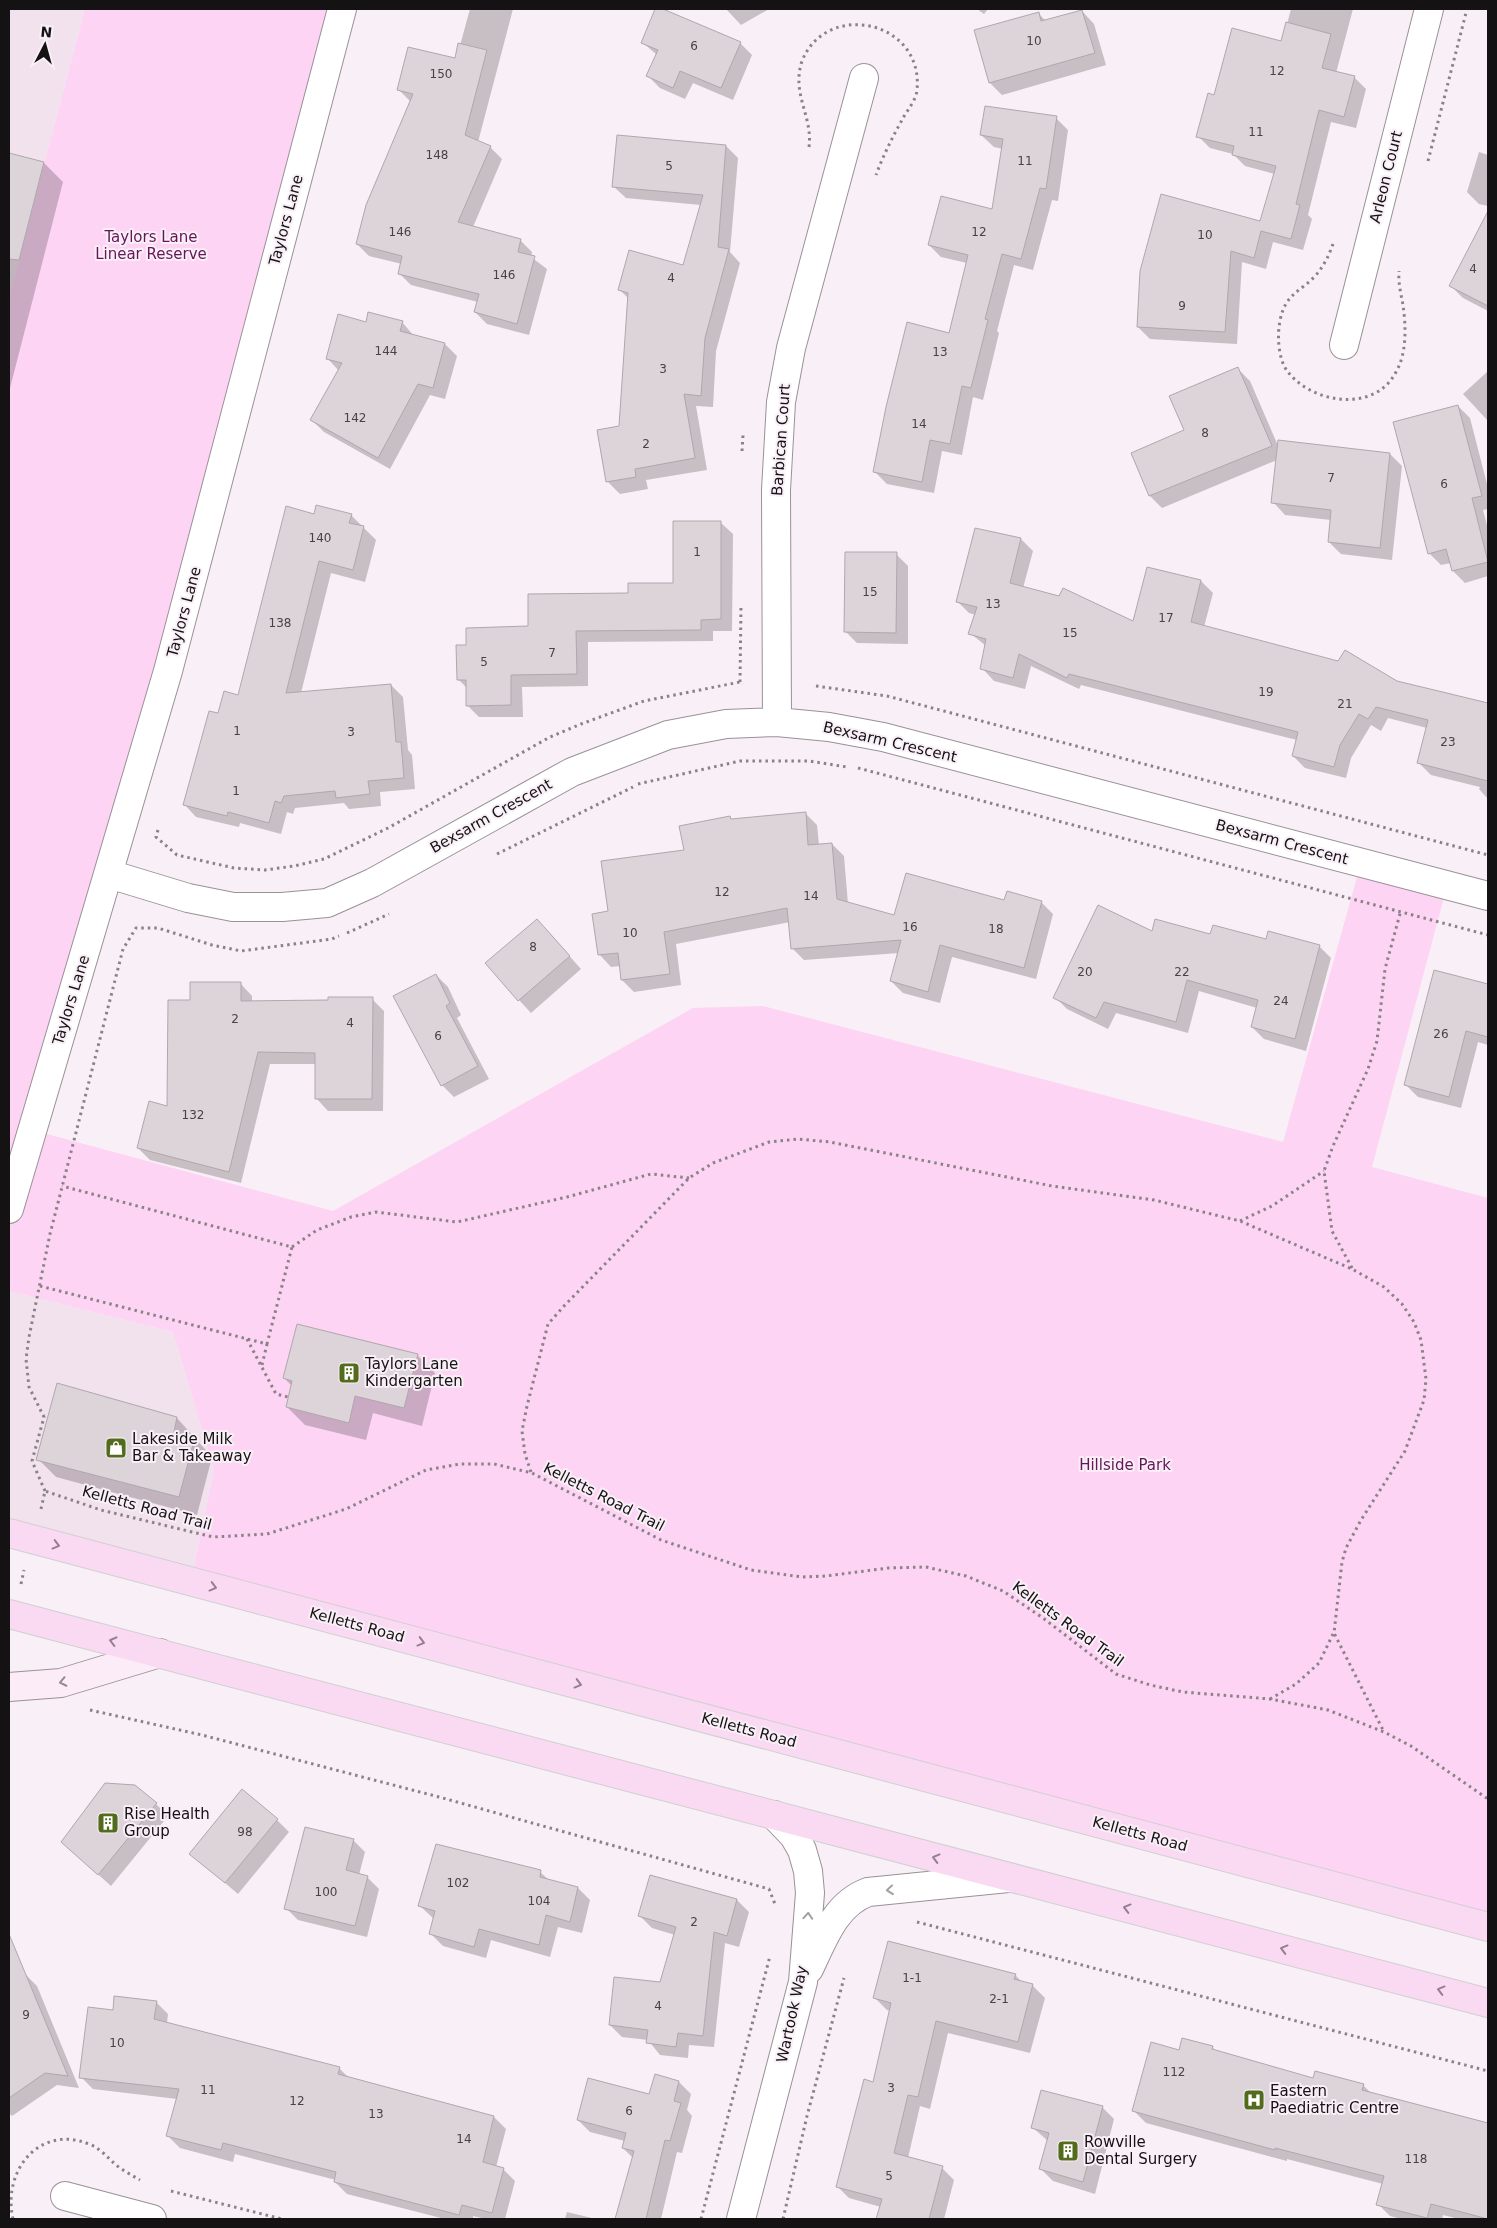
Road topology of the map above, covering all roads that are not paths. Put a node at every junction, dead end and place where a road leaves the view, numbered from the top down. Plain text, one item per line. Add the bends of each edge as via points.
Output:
1 (342, 9) edge
2 (1429, 9) edge
3 (864, 78) dead end
4 (1344, 346) dead end
5 (778, 722) junction
6 (109, 874) junction
7 (1488, 896) edge
8 (9, 1209) edge
9 (21, 1536) edge
10 (10, 1614) edge
11 (160, 1653) junction
12 (9, 1687) edge
13 (774, 1815) junction
14 (1008, 1878) junction
15 (1488, 1926) edge
16 (803, 1982) junction
17 (1488, 2003) edge
18 (65, 2196) dead end
19 (152, 2219) edge
20 (741, 2219) edge

1 - 6 street, Taylors Lane via 168,671
2 - 4 street, Arleon Court
3 - 5 street, Barbican Court via 791,348 781,402 776,490
5 - 6 street, Bexsarm Crescent via 726,724 668,735 572,772 372,883 327,902 282,907 233,907 188,898
5 - 7 street, Bexsarm Crescent via 883,737
6 - 8 street, Taylors Lane
9 -> 15 main road, Kelletts Road
11 -> 10 main road
11 -> 12 main road via 61,1683
11 - 13 main road
14 -> 13 main road
16 -> 13 street, Wartook Way via 810,1892 808,1871 794,1836
14 -> 16 street via 868,1892 854,1897 832,1922
17 -> 14 main road
16 - 20 street, Wartook Way
18 - 19 street

